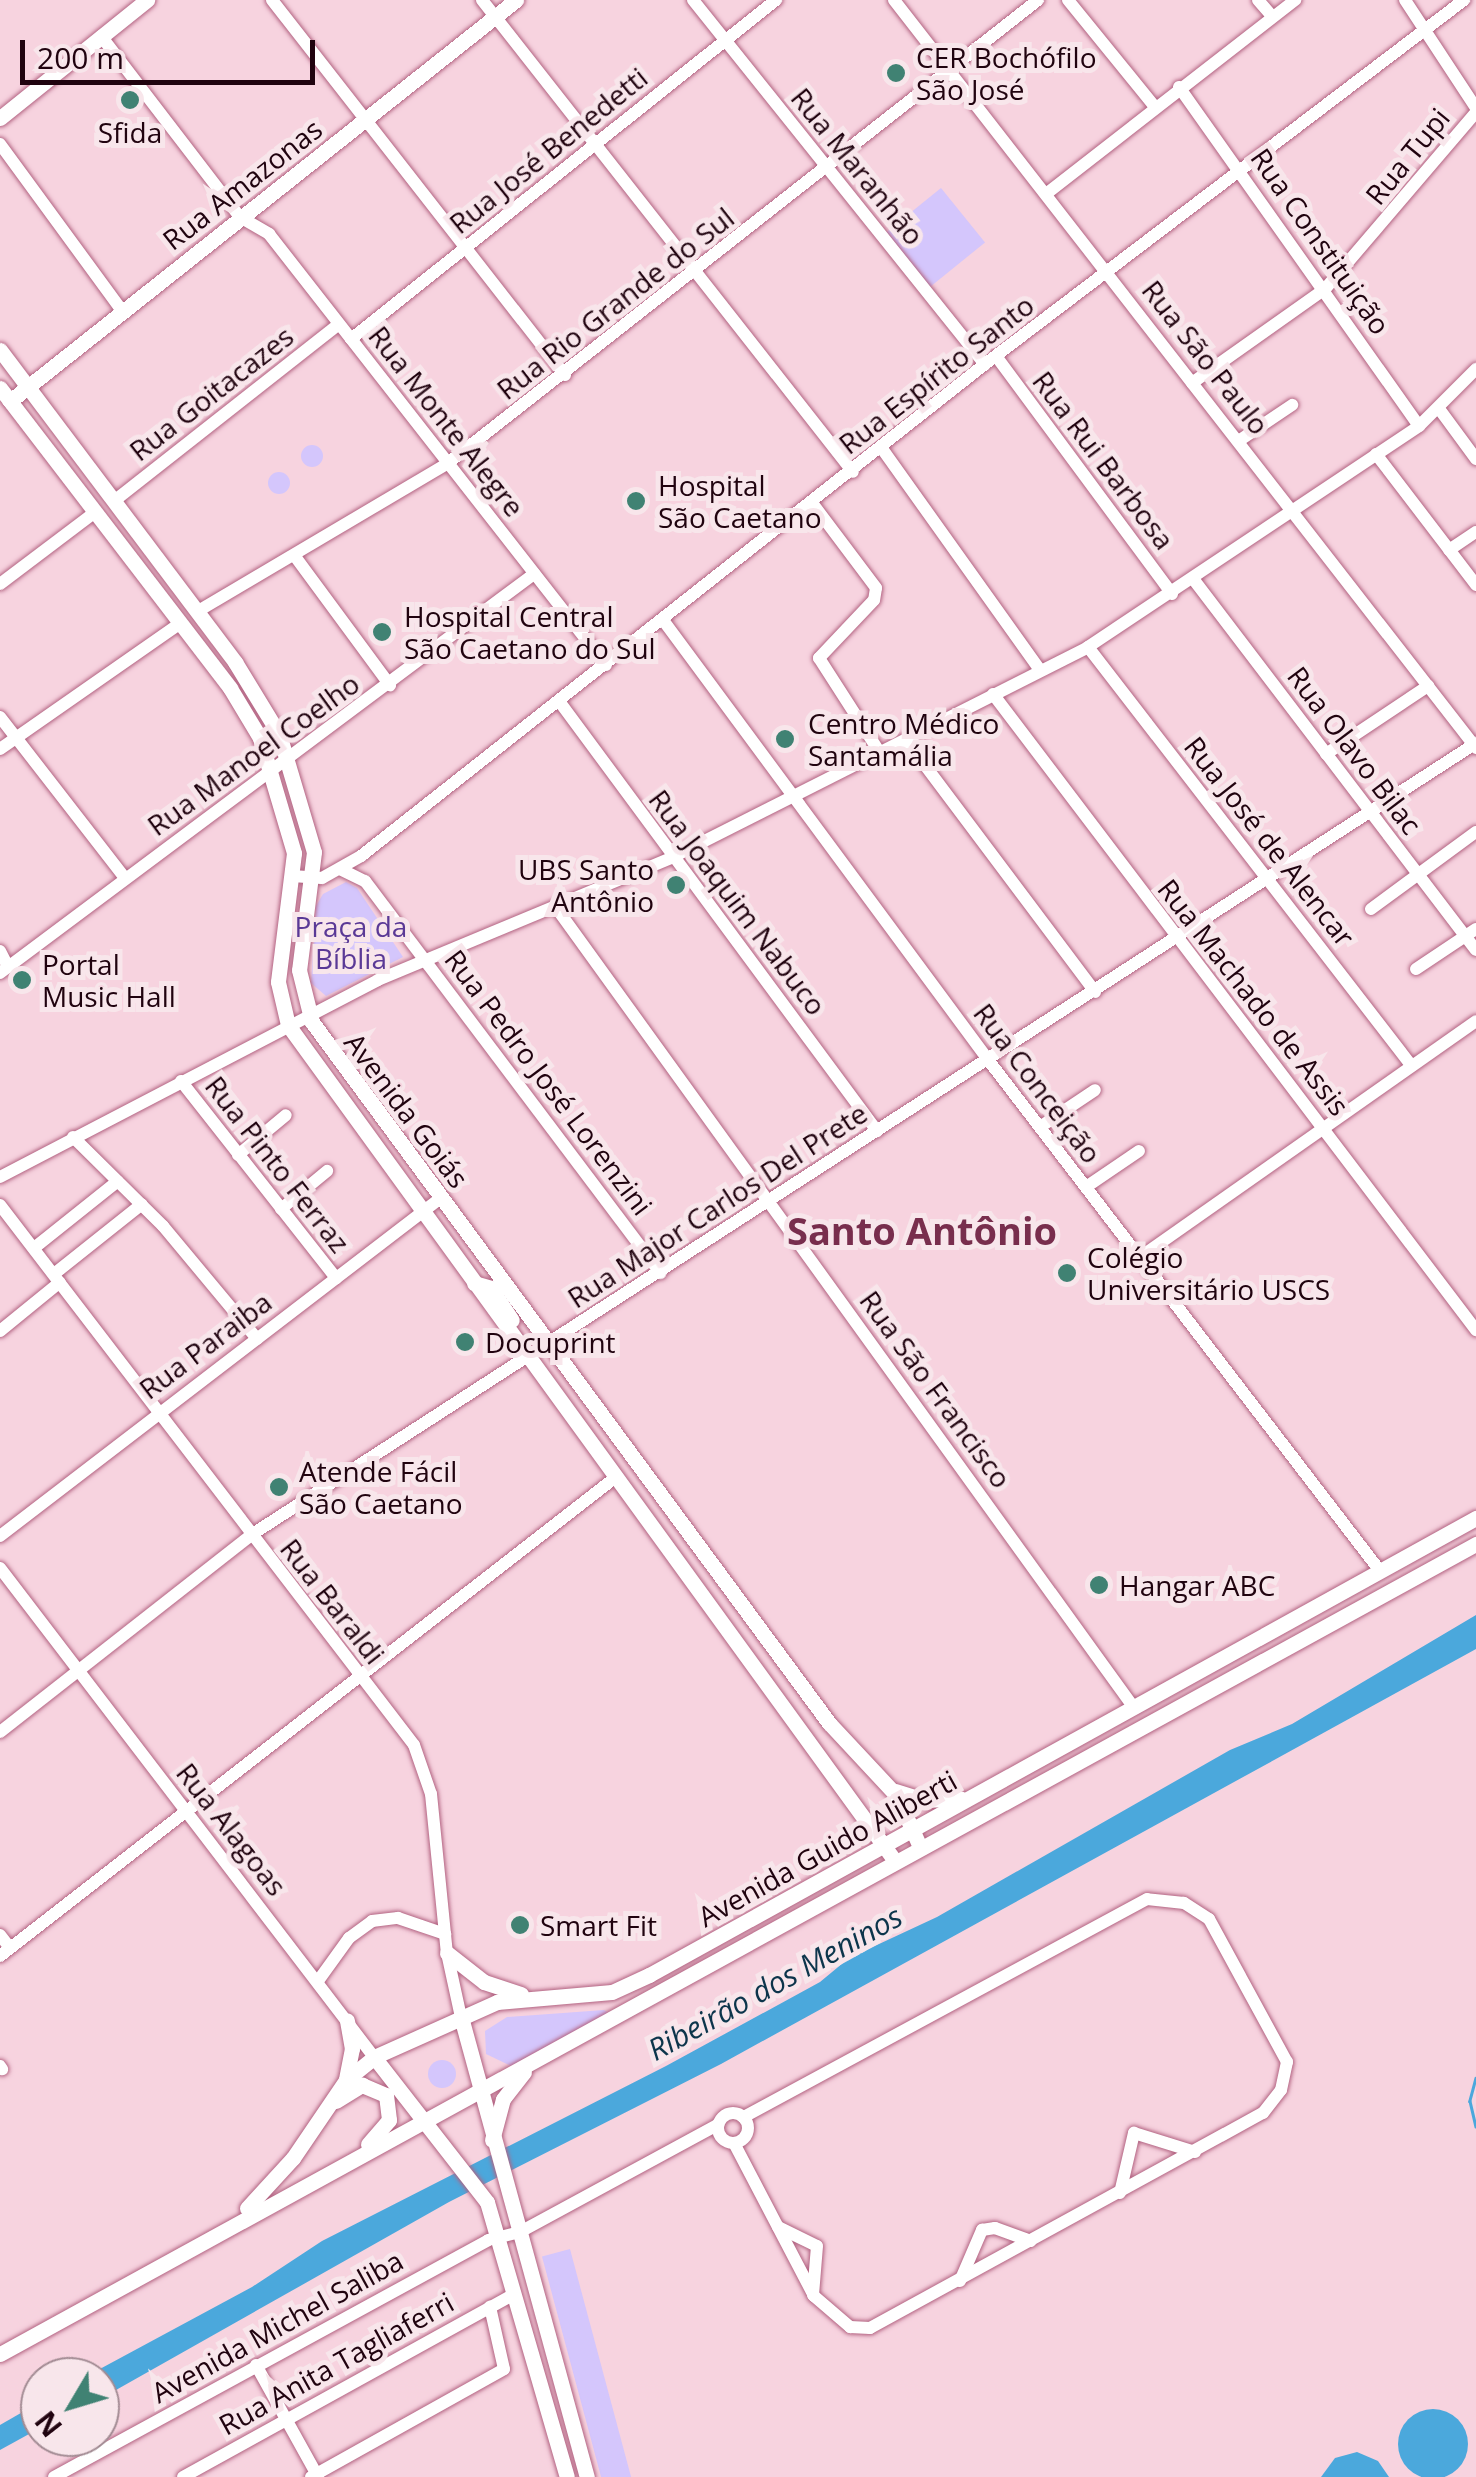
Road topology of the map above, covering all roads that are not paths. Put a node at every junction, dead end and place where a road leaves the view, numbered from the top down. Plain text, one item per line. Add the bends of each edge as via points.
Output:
1 (147, 0) edge
2 (272, 0) edge
3 (482, 0) edge
4 (516, 0) edge
5 (692, 0) edge
6 (776, 0) edge
7 (894, 0) edge
8 (1038, 0) edge
9 (1068, 0) edge
10 (1258, 0) edge
11 (1294, 0) edge
12 (1405, 0) edge
13 (1464, 0) edge
14 (495, 16) junction
15 (1272, 16) junction
16 (1426, 28) junction
17 (101, 36) junction
18 (725, 41) junction
19 (950, 67) junction
20 (1179, 87) junction
21 (1154, 106) junction
22 (1476, 110) edge
23 (2, 111) edge
24 (365, 119) junction
25 (0, 144) edge
26 (594, 144) junction
27 (828, 168) junction
28 (1240, 169) junction
29 (1046, 194) junction
30 (240, 217) junction
31 (466, 248) junction
32 (695, 272) junction
33 (1107, 272) junction
34 (1325, 289) junction
35 (123, 312) junction
36 (339, 324) junction
37 (351, 339) junction
38 (0, 350) edge
39 (991, 360) junction
40 (1476, 369) edge
41 (565, 376) junction
42 (1192, 383) junction
43 (28, 387) junction
44 (3, 399) edge
45 (1292, 405) dead end
46 (1440, 410) junction
47 (1419, 426) junction
48 (1240, 440) junction
49 (883, 450) junction
50 (1376, 454) junction
51 (1476, 459) edge
52 (448, 463) junction
53 (853, 472) junction
54 (114, 500) junction
55 (812, 504) junction
56 (1293, 511) junction
57 (94, 513) junction
58 (1476, 532) edge
59 (1449, 550) junction
60 (294, 555) junction
61 (534, 574) junction
62 (1194, 580) junction
63 (0, 584) edge
64 (1476, 585) edge
65 (1172, 594) junction
66 (198, 612) junction
67 (663, 620) junction
68 (179, 624) junction
69 (1088, 647) junction
70 (606, 665) junction
71 (1040, 670) junction
72 (390, 685) junction
73 (1428, 686) junction
74 (993, 694) junction
75 (559, 701) junction
76 (0, 717) edge
77 (906, 740) junction
78 (18, 741) junction
79 (1475, 745) edge
80 (0, 749) edge
81 (880, 753) junction
82 (1326, 754) junction
83 (289, 757) junction
84 (272, 771) junction
85 (794, 798) junction
86 (1371, 814) junction
87 (1476, 832) edge
88 (361, 856) junction
89 (673, 857) junction
90 (340, 870) junction
91 (359, 874) junction
92 (1418, 875) junction
93 (292, 876) junction
94 (125, 878) junction
95 (313, 878) junction
96 (1270, 882) junction
97 (555, 906) junction
98 (1371, 909) dead end
99 (1471, 932) edge
100 (1178, 939) junction
101 (1476, 950) edge
102 (0, 951) edge
103 (426, 958) junction
104 (1416, 969) dead end
105 (4, 970) edge
106 (1096, 992) junction
107 (308, 1015) junction
108 (1476, 1021) edge
109 (288, 1025) junction
110 (989, 1061) junction
111 (1411, 1065) junction
112 (181, 1082) junction
113 (1095, 1090) dead end
114 (286, 1115) dead end
115 (1040, 1127) junction
116 (1324, 1128) junction
117 (877, 1132) junction
118 (73, 1137) junction
119 (1139, 1152) dead end
120 (238, 1155) junction
121 (327, 1171) dead end
122 (0, 1177) edge
123 (118, 1180) junction
124 (1086, 1187) junction
125 (442, 1198) junction
126 (769, 1201) junction
127 (142, 1204) junction
128 (0, 1205) edge
129 (281, 1209) junction
130 (422, 1214) junction
131 (34, 1248) junction
132 (1139, 1258) junction
133 (660, 1273) junction
134 (57, 1278) junction
135 (336, 1278) junction
136 (1476, 1330) edge
137 (0, 1331) edge
138 (256, 1339) junction
139 (549, 1342) junction
140 (530, 1354) junction
141 (158, 1411) junction
142 (616, 1477) junction
143 (1476, 1518) edge
144 (251, 1535) junction
145 (0, 1536) edge
146 (1476, 1544) edge
147 (0, 1568) edge
148 (1380, 1571) junction
149 (78, 1671) junction
150 (358, 1674) junction
151 (1134, 1708) junction
152 (0, 1732) edge
153 (1119, 1738) junction
154 (892, 1790) junction
155 (979, 1794) junction
156 (185, 1808) junction
157 (914, 1829) junction
158 (886, 1845) junction
159 (920, 1847) junction
160 (895, 1860) junction
161 (445, 1934) junction
162 (0, 1935) edge
163 (5, 1952) edge
164 (447, 1952) junction
165 (318, 1981) junction
166 (524, 1995) junction
167 (461, 2016) junction
168 (346, 2020) junction
169 (415, 2038) junction
170 (374, 2057) junction
171 (536, 2061) junction
172 (346, 2080) junction
173 (394, 2083) junction
174 (478, 2091) junction
175 (324, 2110) junction
176 (743, 2117) junction
177 (424, 2120) junction
178 (719, 2124) junction
179 (734, 2142) junction
180 (492, 2145) junction
181 (1195, 2152) junction
182 (353, 2157) junction
183 (1120, 2192) junction
184 (234, 2222) junction
185 (776, 2226) junction
186 (520, 2232) junction
187 (496, 2236) junction
188 (1030, 2241) junction
189 (960, 2280) junction
190 (514, 2294) junction
191 (813, 2296) junction
192 (490, 2307) junction
193 (0, 2354) edge
194 (256, 2365) junction
195 (286, 2419) junction
196 (60, 2476) edge
197 (315, 2476) edge
198 (183, 2477) edge
199 (567, 2477) edge
200 (588, 2477) edge

1 - 17 main road
2 - 24 street
3 - 14 street
4 - 14 main road, Rua Amazonas
5 - 18 street, Rua Maranhão
6 - 18 street, Rua José Benedetti
7 - 19 street, Rua São Paulo
8 - 19 street, Rua Rio Grande do Sul
9 - 21 street
10 - 15 street
11 - 15 street
12 - 16 street
13 - 16 street, Rua Espírito Santo
14 - 24 main road, Rua Amazonas
14 - 26 street
15 - 20 street
16 - 22 street
16 - 28 street, Rua Espírito Santo
17 - 23 main road
17 - 30 street, Rua Monte Alegre
18 - 26 street, Rua José Benedetti
18 - 27 street, Rua Maranhão
19 - 27 street, Rua Rio Grande do Sul
19 - 29 street, Rua São Paulo
20 - 21 street
20 - 28 street, Rua Constituição
21 - 29 street
22 - 34 street, Rua Tupi
24 - 30 main road, Rua Amazonas
24 - 31 street
25 - 35 street
26 - 31 street, Rua José Benedetti
26 - 32 street
27 - 32 street, Rua Rio Grande do Sul
27 - 39 street, Rua Maranhão
28 - 33 street, Rua Espírito Santo
28 - 34 street, Rua Constituição
29 - 33 street, Rua São Paulo
30 - 35 main road, Rua Amazonas
30 - 36 street, Rua Monte Alegre via 269,234
31 - 37 street, Rua José Benedetti
31 - 41 street
32 - 41 street, Rua Rio Grande do Sul
32 - 53 street
33 - 39 street, Rua Espírito Santo
33 - 42 street, Rua São Paulo
34 - 42 street, Rua Tupi
34 - 47 street, Rua Constituição
35 - 43 main road, Rua Amazonas
36 - 37 street, Rua Monte Alegre
36 - 54 street, Rua Goitacazes
37 - 52 street, Rua Monte Alegre
38 - 43 main road, Avenida Goiás
39 - 49 street, Rua Espírito Santo
39 - 65 street, Rua Rui Barbosa
40 - 46 street
41 - 52 street, Rua Rio Grande do Sul
42 - 48 street, Rua São Paulo
43 - 44 main road, Rua Amazonas
43 - 54 main road, Avenida Goiás
44 - 57 main road, Avenida Goiás
45 - 48 street
46 - 47 street
46 - 51 street
47 - 50 street
48 - 56 street, Rua São Paulo
49 - 53 street, Rua Espírito Santo
49 - 71 street
50 - 56 street
50 - 59 street
52 - 60 street, Rua Rio Grande do Sul
52 - 61 street, Rua Monte Alegre
53 - 55 street, Rua Espírito Santo
54 - 66 main road, Avenida Goiás
55 - 67 street, Rua Espírito Santo
55 - 81 street via 876,588 874,600 819,658
56 - 62 street
56 - 73 street, Rua São Paulo
57 - 63 street
57 - 68 main road, Avenida Goiás
58 - 59 street
59 - 64 street
60 - 66 street, Rua Rio Grande do Sul
60 - 72 street
61 - 70 street, Rua Monte Alegre
61 - 72 street, Rua Manoel Coelho
62 - 65 street
62 - 82 street, Rua Olavo Bilac
65 - 69 street
66 - 83 main road, Avenida Goiás via 252,686
67 - 70 street, Rua Espírito Santo
67 - 85 street, Rua Conceição
68 - 78 street
68 - 84 main road, Avenida Goiás via 243,707
69 - 71 street
69 - 96 street, Rua José de Alencar
70 - 75 street, Rua Espírito Santo
71 - 74 street
72 - 83 street, Rua Manoel Coelho
73 - 79 street, Rua São Paulo
73 - 82 street
74 - 77 street
74 - 100 street, Rua Machado de Assis
75 - 88 street, Rua Espírito Santo
75 - 89 street, Rua Joaquim Nabuco
76 - 78 street
77 - 81 street
77 - 106 street
78 - 80 street
78 - 94 street
79 - 86 street, Rua Major Carlos Del Prete
81 - 85 street
82 - 86 street, Rua Olavo Bilac
83 - 84 street, Rua Manoel Coelho
83 - 95 main road, Avenida Goiás via 312,839
84 - 93 main road, Avenida Goiás via 290,825
84 - 94 street, Rua Manoel Coelho
85 - 89 street
85 - 110 street, Rua Conceição
86 - 92 street, Rua Olavo Bilac
86 - 96 street, Rua Major Carlos Del Prete
87 - 92 street
88 - 90 street, Rua Espírito Santo
88 - 91 street
89 - 97 street
89 - 117 street, Rua Joaquim Nabuco
90 - 91 street
90 - 95 street, Rua Espírito Santo
91 - 103 street, Rua Pedro José Lorenzini
92 - 98 street
92 - 99 street, Rua Olavo Bilac
93 - 95 street, Rua Espírito Santo
93 - 109 main road, Avenida Goiás via 278,982
94 - 105 street, Rua Manoel Coelho
95 - 107 main road, Avenida Goiás via 299,970
96 - 100 street, Rua Major Carlos Del Prete
96 - 111 street, Rua José de Alencar
97 - 103 street
97 - 126 street, Rua São Francisco
99 - 101 street, Rua Olavo Bilac
99 - 104 street
100 - 106 street, Rua Major Carlos Del Prete
100 - 116 street, Rua Machado de Assis
102 - 105 street
103 - 107 street
103 - 133 street, Rua Pedro José Lorenzini
106 - 110 street, Rua Major Carlos Del Prete
107 - 109 street
107 - 125 main road, Avenida Goiás
108 - 111 street
109 - 112 street
109 - 130 main road, Avenida Goiás
110 - 115 street, Rua Conceição
110 - 117 street, Rua Major Carlos Del Prete
111 - 116 street
112 - 118 street
112 - 120 street, Rua Pinto Ferraz
113 - 115 street
114 - 120 street
115 - 124 street, Rua Conceição
116 - 132 street
116 - 136 street, Rua Machado de Assis
117 - 126 street, Rua Major Carlos Del Prete
118 - 122 street
118 - 123 street
119 - 124 street
120 - 129 street, Rua Pinto Ferraz
121 - 129 street
123 - 127 street
123 - 131 street
124 - 132 street, Rua Conceição
125 - 130 street, Rua Paraiba
125 - 139 main road, Avenida Goiás
126 - 133 street, Rua Major Carlos Del Prete
126 - 151 street, Rua São Francisco
127 - 134 street
127 - 138 street
128 - 131 street, Rua Baraldi
129 - 135 street, Rua Pinto Ferraz
130 - 135 street, Rua Paraiba
130 - 140 main road, Avenida Goiás
131 - 134 street, Rua Baraldi
132 - 148 street, Rua Conceição
133 - 139 street, Rua Major Carlos Del Prete
134 - 137 street
134 - 141 street, Rua Baraldi
135 - 138 street, Rua Paraiba
138 - 141 street, Rua Paraiba
139 - 140 street, Rua Major Carlos Del Prete
139 - 154 main road, Avenida Goiás via 837,1733
140 - 142 main road, Avenida Goiás
140 - 144 street, Rua Major Carlos Del Prete
141 - 144 street, Rua Baraldi
141 - 145 street, Rua Paraiba
142 - 150 street
142 - 158 main road, Avenida Goiás
143 - 148 main road, Avenida Guido Aliberti
144 - 149 street, Rua Major Carlos Del Prete
144 - 150 street, Rua Baraldi
146 - 153 main road, Avenida Guido Aliberti
147 - 149 street, Rua Alagoas
148 - 151 main road, Avenida Guido Aliberti
149 - 152 street, Rua Major Carlos Del Prete
149 - 156 street, Rua Alagoas
150 - 156 street
150 - 161 street, Rua Baraldi via 414,1745 427,1775
151 - 153 main road
151 - 155 main road, Avenida Guido Aliberti
153 - 159 main road, Avenida Guido Aliberti
154 - 155 main road via 937,1801
154 - 157 main road, Avenida Goiás
155 - 157 main road, Avenida Guido Aliberti
156 - 163 street
156 - 165 street, Rua Alagoas
157 - 158 main road, Avenida Guido Aliberti
157 - 159 main road, Avenida Goiás
158 - 160 main road, Avenida Goiás
158 - 166 main road, Avenida Guido Aliberti via 612,1992
159 - 160 main road, Avenida Guido Aliberti
160 - 171 main road, Avenida Guido Aliberti
161 - 164 street, Rua Baraldi
161 - 165 street via 398,1918 372,1922 349,1938
162 - 163 street
164 - 166 main road via 484,1982
164 - 167 street, Rua Baraldi
165 - 168 street, Rua Alagoas
166 - 167 main road, Avenida Guido Aliberti
167 - 169 main road, Avenida Guido Aliberti
167 - 174 main road, Rua Baraldi
168 - 170 street, Rua Alagoas
168 - 172 main road via 352,2048
169 - 170 main road, Avenida Guido Aliberti
169 - 173 main road via 398,2057
170 - 172 main road, Avenida Guido Aliberti
170 - 173 main road, Rua Alagoas
171 - 174 main road, Avenida Guido Aliberti
171 - 180 main road via 503,2099
172 - 175 main road, Avenida Guido Aliberti
173 - 177 main road, Rua Alagoas
174 - 177 main road, Avenida Guido Aliberti
174 - 180 main road, Rua Baraldi
175 - 182 main road via 362,2085 388,2097 386,2125
175 - 184 main road, Avenida Guido Aliberti via 293,2158
176 - 178 street via 729,2114
176 - 179 street via 746,2135
176 - 181 street via 1138,1901 1165,1899 1209,1919 1287,2062 1268,2109
177 - 182 main road, Avenida Guido Aliberti
177 - 187 main road, Rua Alagoas via 479,2192
178 - 179 street via 722,2137
178 - 186 street, Avenida Michel Saliba
179 - 185 street
180 - 186 main road, Rua Baraldi
181 - 183 street
181 - 183 street via 1134,2132
182 - 184 main road, Avenida Guido Aliberti
183 - 188 street
184 - 193 main road, Avenida Guido Aliberti
185 - 191 street
185 - 191 street via 817,2246
186 - 187 street, Avenida Michel Saliba
186 - 200 main road, Rua Baraldi
187 - 190 main road, Rua Alagoas
187 - 194 street, Avenida Michel Saliba
188 - 189 street
188 - 189 street via 982,2230
189 - 191 street via 870,2328 850,2327
190 - 192 street, Rua Anita Tagliaferri
190 - 199 main road, Rua Alagoas
192 - 195 street, Rua Anita Tagliaferri
192 - 197 street via 504,2369
194 - 195 street
194 - 196 street, Avenida Michel Saliba
195 - 197 street
195 - 198 street, Rua Anita Tagliaferri

